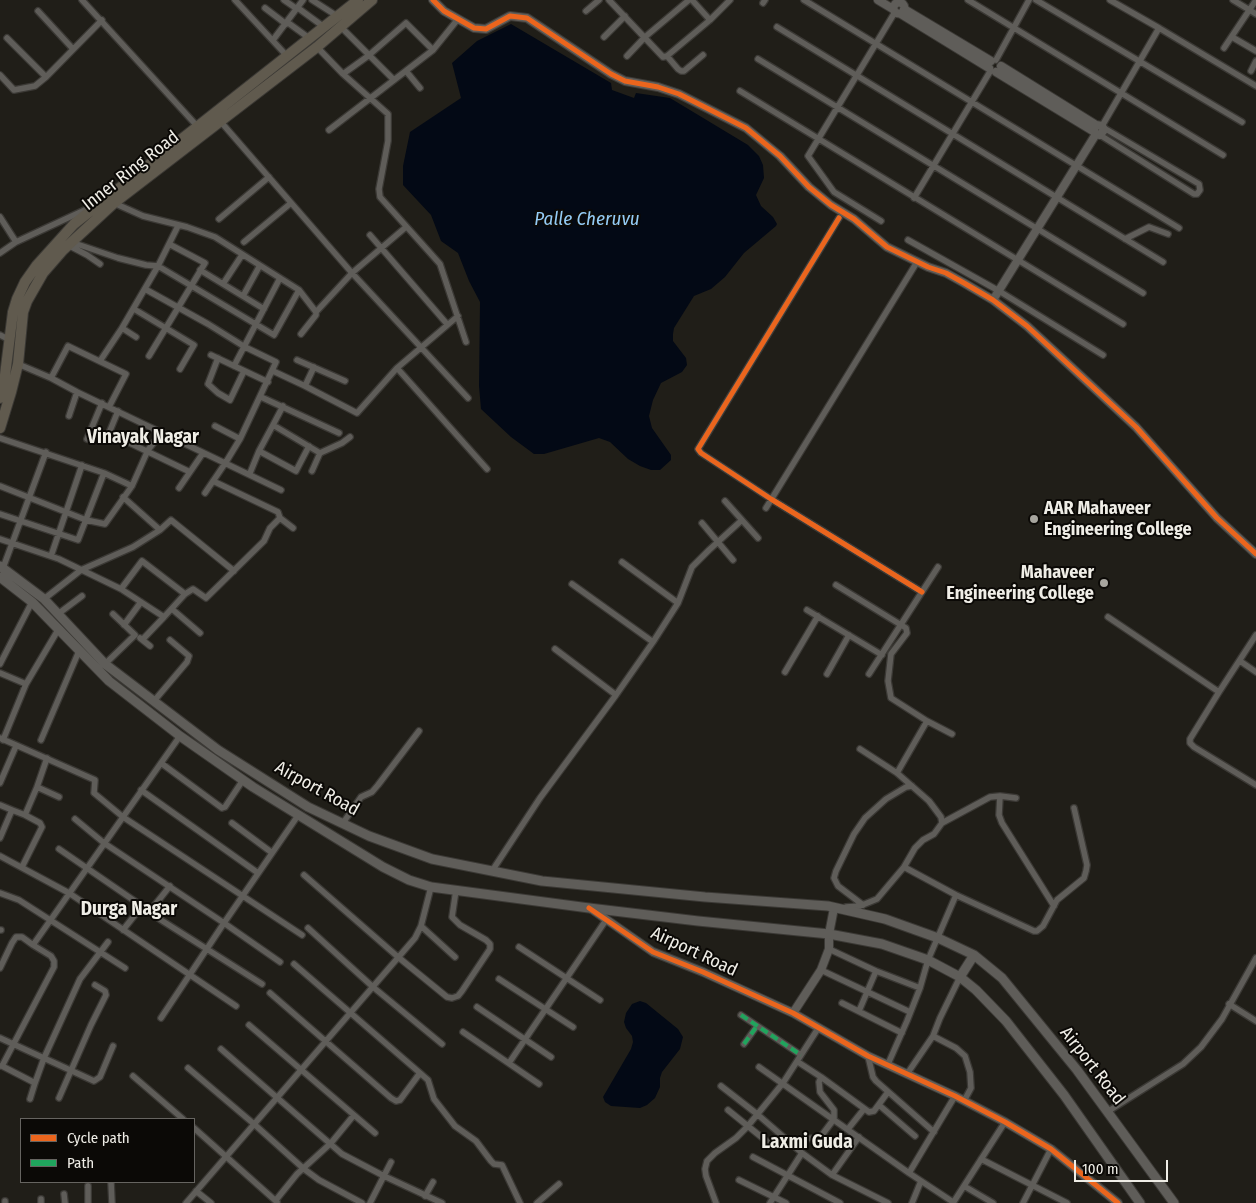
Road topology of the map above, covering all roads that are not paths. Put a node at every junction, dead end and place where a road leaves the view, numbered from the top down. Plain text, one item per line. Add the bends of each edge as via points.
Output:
1 (82, 0) edge
2 (235, 0) edge
3 (284, 0) edge
4 (303, 0) edge
5 (312, 0) edge
6 (372, 0) edge
7 (433, 0) edge
8 (599, 0) edge
9 (609, 0) edge
10 (691, 0) edge
11 (730, 0) edge
12 (804, 0) edge
13 (878, 0) edge
14 (968, 0) edge
15 (1028, 0) edge
16 (1036, 0) edge
17 (1110, 0) edge
18 (1233, 0) edge
19 (1256, 0) edge
20 (352, 1) edge
21 (897, 6) edge
22 (265, 8) dead end
23 (297, 8) junction
24 (38, 10) dead end
25 (586, 11) dead end
26 (1250, 11) junction
27 (1256, 14) edge
28 (337, 16) junction
29 (625, 16) junction
30 (102, 20) junction
31 (458, 20) junction
32 (710, 20) junction
33 (287, 23) junction
34 (324, 27) junction
35 (341, 27) junction
36 (777, 27) dead end
37 (1013, 27) junction
38 (1159, 28) junction
39 (604, 37) dead end
40 (645, 37) junction
41 (1232, 37) junction
42 (7, 38) dead end
43 (310, 38) junction
44 (273, 40) junction
45 (875, 44) junction
46 (317, 47) junction
47 (1224, 48) dead end
48 (73, 49) junction
49 (433, 50) junction
50 (1256, 51) edge
51 (703, 54) dead end
52 (287, 56) junction
53 (368, 56) junction
54 (627, 56) dead end
55 (667, 56) junction
56 (758, 59) dead end
57 (1140, 61) junction
58 (1256, 61) edge
59 (994, 66) junction
60 (406, 71) junction
61 (1251, 71) dead end
62 (343, 74) junction
63 (0, 75) edge
64 (856, 75) junction
65 (46, 77) junction
66 (394, 80) junction
67 (1256, 86) edge
68 (420, 88) dead end
69 (740, 91) dead end
70 (1121, 93) junction
71 (370, 98) junction
72 (972, 102) junction
73 (837, 108) junction
74 (221, 122) junction
75 (1242, 122) dead end
76 (198, 127) junction
77 (328, 130) dead end
78 (1099, 130) junction
79 (952, 134) junction
80 (817, 139) junction
81 (1223, 155) dead end
82 (933, 166) junction
83 (1076, 167) junction
84 (269, 177) junction
85 (914, 198) junction
86 (1056, 198) junction
87 (109, 202) junction
88 (291, 203) junction
89 (0, 217) edge
90 (839, 218) dead end
91 (219, 219) dead end
92 (881, 221) dead end
93 (178, 226) junction
94 (406, 227) junction
95 (1179, 228) dead end
96 (1037, 230) junction
97 (1168, 234) dead end
98 (370, 235) dead end
99 (1125, 239) junction
100 (908, 240) dead end
101 (16, 242) junction
102 (244, 242) dead end
103 (69, 244) junction
104 (169, 244) junction
105 (381, 248) junction
106 (0, 252) edge
107 (242, 255) junction
108 (1018, 261) junction
109 (917, 262) junction
110 (1163, 262) dead end
111 (100, 264) dead end
112 (158, 266) junction
113 (259, 267) junction
114 (200, 270) junction
115 (352, 273) junction
116 (280, 278) junction
117 (223, 284) junction
118 (190, 286) junction
119 (145, 289) junction
120 (299, 290) junction
121 (999, 291) junction
122 (1143, 293) dead end
123 (243, 296) junction
124 (993, 300) junction
125 (178, 307) junction
126 (134, 309) junction
127 (264, 309) junction
128 (316, 312) junction
129 (458, 316) junction
130 (448, 324) junction
131 (1123, 324) dead end
132 (255, 325) junction
133 (122, 328) junction
134 (166, 328) junction
135 (301, 334) dead end
136 (0, 335) edge
137 (136, 337) dead end
138 (10, 340) junction
139 (466, 342) dead end
140 (420, 346) junction
141 (245, 347) junction
142 (211, 355) dead end
143 (1103, 355) dead end
144 (149, 356) dead end
145 (218, 358) junction
146 (297, 360) dead end
147 (100, 362) junction
148 (18, 364) junction
149 (234, 366) junction
150 (314, 367) junction
151 (397, 368) junction
152 (180, 369) dead end
153 (244, 371) junction
154 (273, 372) junction
155 (51, 378) junction
156 (344, 381) dead end
157 (268, 382) junction
158 (305, 386) junction
159 (77, 392) junction
160 (261, 396) junction
161 (4, 397) edge
162 (468, 398) dead end
163 (102, 403) junction
164 (283, 406) junction
165 (109, 407) junction
166 (118, 411) junction
167 (69, 416) dead end
168 (273, 425) junction
169 (215, 426) dead end
170 (0, 428) edge
171 (162, 432) junction
172 (339, 433) dead end
173 (350, 437) dead end
174 (0, 438) edge
175 (87, 439) dead end
176 (240, 439) junction
177 (309, 446) junction
178 (148, 450) junction
179 (259, 451) junction
180 (46, 452) junction
181 (203, 452) junction
182 (320, 453) junction
183 (226, 462) junction
184 (82, 465) junction
185 (487, 469) dead end
186 (312, 471) dead end
187 (190, 472) junction
188 (104, 473) junction
189 (250, 474) junction
190 (213, 481) junction
191 (0, 486) edge
192 (132, 486) junction
193 (179, 488) dead end
194 (281, 490) dead end
195 (205, 493) dead end
196 (29, 497) junction
197 (123, 497) junction
198 (771, 498) junction
199 (724, 501) dead end
200 (766, 508) dead end
201 (66, 512) junction
202 (0, 514) edge
203 (280, 518) junction
204 (86, 520) junction
205 (742, 520) junction
206 (20, 522) junction
207 (702, 523) dead end
208 (293, 528) dead end
209 (160, 530) junction
210 (58, 534) junction
211 (0, 538) edge
212 (758, 538) dead end
213 (718, 541) junction
214 (12, 543) junction
215 (1256, 554) edge
216 (51, 556) junction
217 (733, 560) dead end
218 (622, 562) dead end
219 (938, 567) dead end
220 (1, 570) edge
221 (81, 570) junction
222 (234, 571) junction
223 (572, 584) dead end
224 (836, 585) dead end
225 (120, 588) junction
226 (922, 592) junction
227 (185, 594) junction
228 (82, 596) dead end
229 (44, 599) junction
230 (32, 602) junction
231 (140, 602) junction
232 (678, 603) junction
233 (172, 609) junction
234 (808, 610) dead end
235 (58, 614) junction
236 (113, 614) dead end
237 (818, 616) junction
238 (164, 617) junction
239 (1108, 617) dead end
240 (124, 624) junction
241 (901, 625) junction
242 (58, 630) junction
243 (200, 633) dead end
244 (135, 635) junction
245 (849, 635) junction
246 (1256, 635) edge
247 (142, 639) junction
248 (170, 640) dead end
249 (653, 642) junction
250 (150, 646) dead end
251 (555, 649) dead end
252 (80, 651) junction
253 (882, 655) junction
254 (1240, 661) junction
255 (0, 664) edge
256 (105, 664) junction
257 (785, 672) dead end
258 (1256, 672) edge
259 (0, 673) edge
260 (827, 674) dead end
261 (870, 674) dead end
262 (26, 684) junction
263 (1219, 692) junction
264 (616, 695) junction
265 (154, 702) junction
266 (927, 721) junction
267 (186, 726) junction
268 (419, 731) dead end
269 (952, 734) dead end
270 (180, 736) junction
271 (2, 739) edge
272 (41, 740) dead end
273 (16, 746) junction
274 (860, 749) dead end
275 (47, 758) junction
276 (161, 763) junction
277 (897, 773) junction
278 (243, 780) junction
279 (0, 783) edge
280 (1256, 785) edge
281 (912, 786) junction
282 (37, 787) junction
283 (141, 790) junction
284 (1000, 796) junction
285 (59, 797) dead end
286 (1016, 798) dead end
287 (0, 805) edge
288 (1074, 808) dead end
289 (12, 810) junction
290 (299, 814) junction
291 (25, 815) junction
292 (122, 816) junction
293 (75, 819) dead end
294 (232, 823) dead end
295 (343, 823) junction
296 (942, 823) junction
297 (0, 838) edge
298 (104, 843) junction
299 (59, 849) dead end
300 (272, 852) junction
301 (1, 859) edge
302 (22, 867) junction
303 (904, 867) junction
304 (88, 868) junction
305 (492, 871) junction
306 (258, 873) junction
307 (304, 874) dead end
308 (170, 886) junction
309 (431, 887) junction
310 (456, 890) junction
311 (0, 893) edge
312 (69, 893) junction
313 (956, 895) junction
314 (243, 896) junction
315 (863, 905) junction
316 (142, 906) junction
317 (1054, 906) junction
318 (589, 908) junction
319 (834, 908) junction
320 (150, 911) junction
321 (51, 919) junction
322 (606, 920) junction
323 (224, 923) junction
324 (422, 926) junction
325 (308, 928) dead end
326 (123, 930) junction
327 (829, 934) junction
328 (302, 935) dead end
329 (938, 938) junction
330 (108, 942) dead end
331 (33, 945) junction
332 (519, 947) dead end
333 (207, 949) junction
334 (829, 949) junction
335 (99, 952) junction
336 (974, 955) junction
337 (398, 957) junction
338 (455, 957) dead end
339 (1256, 958) edge
340 (928, 960) junction
341 (280, 962) dead end
342 (294, 964) dead end
343 (0, 968) edge
344 (125, 968) dead end
345 (821, 970) junction
346 (876, 971) junction
347 (190, 974) junction
348 (960, 977) junction
349 (566, 978) junction
350 (499, 979) dead end
351 (262, 984) dead end
352 (95, 985) dead end
353 (373, 987) junction
354 (920, 988) junction
355 (867, 991) junction
356 (270, 993) dead end
357 (600, 1000) dead end
358 (842, 1003) dead end
359 (1229, 1004) junction
360 (236, 1006) dead end
361 (477, 1007) dead end
362 (546, 1009) junction
363 (859, 1012) junction
364 (910, 1012) junction
365 (350, 1013) junction
366 (793, 1013) junction
367 (741, 1015) dead end
368 (161, 1018) dead end
369 (1256, 1021) edge
370 (249, 1025) dead end
371 (757, 1026) junction
372 (573, 1027) dead end
373 (819, 1027) junction
374 (463, 1032) dead end
375 (902, 1033) junction
376 (933, 1036) junction
377 (0, 1038) edge
378 (525, 1040) junction
379 (326, 1042) junction
380 (13, 1043) junction
381 (442, 1044) dead end
382 (744, 1044) dead end
383 (113, 1046) dead end
384 (221, 1049) dead end
385 (801, 1055) junction
386 (868, 1056) junction
387 (551, 1057) dead end
388 (44, 1058) junction
389 (798, 1062) junction
390 (509, 1063) junction
391 (888, 1064) junction
392 (1, 1066) edge
393 (759, 1067) dead end
394 (188, 1068) dead end
395 (71, 1070) junction
396 (302, 1070) junction
397 (420, 1074) junction
398 (907, 1074) junction
399 (133, 1076) dead end
400 (821, 1077) junction
401 (35, 1083) junction
402 (783, 1083) junction
403 (539, 1084) dead end
404 (720, 1086) dead end
405 (888, 1092) junction
406 (955, 1096) junction
407 (59, 1098) dead end
408 (278, 1098) junction
409 (30, 1099) dead end
410 (964, 1101) junction
411 (879, 1105) junction
412 (864, 1108) junction
413 (728, 1110) dead end
414 (1107, 1112) junction
415 (757, 1114) junction
416 (354, 1115) junction
417 (182, 1118) edge
418 (834, 1119) junction
419 (1005, 1122) junction
420 (254, 1124) junction
421 (747, 1127) junction
422 (195, 1129) edge
423 (848, 1129) junction
424 (934, 1132) junction
425 (375, 1134) dead end
426 (915, 1136) dead end
427 (859, 1137) junction
428 (789, 1141) junction
429 (331, 1143) junction
430 (770, 1144) dead end
431 (1051, 1149) junction
432 (802, 1153) junction
433 (226, 1156) junction
434 (753, 1157) dead end
435 (981, 1159) junction
436 (391, 1162) dead end
437 (304, 1169) junction
438 (909, 1173) junction
439 (384, 1176) junction
440 (787, 1176) junction
441 (832, 1176) junction
442 (739, 1180) dead end
443 (921, 1181) junction
444 (433, 1182) dead end
445 (111, 1183) edge
446 (559, 1184) dead end
447 (1032, 1185) junction
448 (88, 1186) dead end
449 (964, 1186) junction
450 (196, 1191) junction
451 (64, 1194) dead end
452 (425, 1196) junction
453 (774, 1197) junction
454 (277, 1202) edge
455 (718, 1202) edge
456 (65, 1203) edge
457 (88, 1203) edge
458 (112, 1203) edge
459 (186, 1203) edge
460 (211, 1203) edge
461 (362, 1203) edge
462 (370, 1203) edge
463 (442, 1203) edge
464 (520, 1203) edge
465 (537, 1203) edge
466 (770, 1203) edge
467 (786, 1203) edge
468 (840, 1203) edge
469 (888, 1203) edge
470 (912, 1203) edge
471 (953, 1203) edge
472 (993, 1203) edge
473 (1023, 1203) edge
474 (1067, 1203) edge
475 (1118, 1203) edge
476 (1140, 1203) edge
477 (1174, 1203) edge

1 - 30 street
2 - 44 street
3 - 23 street
4 - 23 street
5 - 28 street
6 - 35 highway, Inner Ring Road
7 - 31 street
8 - 25 street
9 - 29 street
10 - 32 street
10 - 40 street
11 - 32 street
12 - 45 street
13 - 21 street
14 - 37 street
15 - 37 street
16 - 57 street
17 - 38 street
18 - 26 street
19 - 26 street
20 - 28 highway, Inner Ring Road
21 - 45 street
21 - 59 street
22 - 33 street
23 - 33 street
23 - 34 street
24 - 48 street
26 - 27 street
26 - 41 street
28 - 34 highway, Inner Ring Road
29 - 39 street
29 - 40 street
30 - 48 street
30 - 76 street
31 - 49 street
31 - 109 street via 474,28 486,29 510,16 527,18 611,74 625,81 679,94 746,128 780,156 816,194 854,219 887,247
32 - 55 street
33 - 43 street
33 - 44 street
34 - 43 highway, Inner Ring Road
35 - 46 highway, Inner Ring Road
35 - 53 street
36 - 64 street
37 - 59 street
37 - 70 street
38 - 57 street
38 - 67 street
40 - 54 street
40 - 55 street via 663,57
41 - 47 street
41 - 50 street
42 - 65 street
43 - 52 highway, Inner Ring Road
44 - 52 street
45 - 64 street
45 - 72 street
46 - 62 street
46 - 74 highway, Inner Ring Road
48 - 65 street
49 - 53 street via 406,23
49 - 60 street
51 - 55 street via 684,71
52 - 76 highway, Inner Ring Road
53 - 62 street
53 - 66 street
56 - 73 street
57 - 70 street
57 - 75 street
58 - 61 street
59 - 72 street
59 - 78 street
60 - 66 street
60 - 68 street
62 - 71 street
63 - 65 street via 14,90 35,86
64 - 73 street
64 - 79 street
66 - 71 street
69 - 80 street
70 - 78 street
70 - 81 street
71 - 77 street
71 - 94 street via 388,114 389,119 380,197
72 - 79 street
72 - 83 street
73 - 80 street
73 - 82 street
74 - 84 street
74 - 87 highway, Inner Ring Road
76 - 87 highway, Inner Ring Road
78 - 78 street via 1199,184 1200,190 1194,194
78 - 83 street
79 - 82 street
79 - 86 street
80 - 85 street
80 - 92 street via 808,156 834,192
82 - 85 street
82 - 96 street
83 - 86 street
83 - 95 street
84 - 88 street
84 - 91 street
85 - 108 street
86 - 96 street
86 - 99 street
87 - 93 street
87 - 101 street
87 - 103 highway, Inner Ring Road
87 - 138 highway, Inner Ring Road via 74,224 37,265 17,299
88 - 102 street
88 - 115 street
89 - 101 street
90 - 198 street via 699,447 701,453
93 - 104 street
93 - 107 street via 215,237
94 - 105 street
94 - 129 street via 440,264
96 - 108 street
96 - 122 street
97 - 99 street via 1149,227
98 - 105 street
99 - 110 street
100 - 121 street
101 - 106 street
103 - 111 street
103 - 112 street
103 - 148 highway, Inner Ring Road via 43,273 27,301
104 - 112 street
104 - 114 street via 205,262
105 - 115 street
105 - 130 street
107 - 113 street
107 - 117 street
108 - 121 street
108 - 131 street
109 - 124 street via 946,273
109 - 198 street
112 - 118 street
112 - 119 street
113 - 116 street
113 - 123 street
114 - 117 street
114 - 118 street
115 - 128 street
115 - 140 street
116 - 120 street
116 - 127 street
117 - 123 street
118 - 125 street
118 - 132 street
119 - 125 street
119 - 126 street
120 - 128 street
120 - 132 street via 274,335
121 - 124 street
121 - 143 street
123 - 127 street
124 - 215 street via 1027,326 1136,427 1217,518
125 - 134 street
125 - 141 street
126 - 133 street
126 - 134 street
127 - 132 street
128 - 135 street
129 - 130 street
129 - 139 street
130 - 140 street
132 - 141 street
133 - 137 street
133 - 147 street
134 - 144 street
134 - 152 street via 194,345
136 - 138 street
138 - 161 highway, Inner Ring Road
140 - 151 street
140 - 162 street
141 - 149 street
141 - 154 street via 275,361
142 - 145 street
145 - 149 street
145 - 153 street via 208,384 230,400
146 - 150 street
147 - 155 street via 68,346
147 - 165 street via 126,374
148 - 155 street
148 - 161 highway, Inner Ring Road
149 - 153 street
150 - 156 street
150 - 158 street
151 - 158 street via 357,413
151 - 185 street
153 - 157 street
154 - 157 street
154 - 158 street
155 - 159 street
157 - 160 street
159 - 163 street
159 - 167 street
160 - 164 street
160 - 176 street
161 - 170 highway, Inner Ring Road
163 - 165 street
163 - 175 street
164 - 168 street
164 - 172 street
165 - 166 street
166 - 171 street
166 - 178 street via 109,432
168 - 177 street
168 - 179 street
169 - 176 street
171 - 178 street
171 - 181 street
173 - 182 street
174 - 180 street
176 - 183 street
177 - 179 street via 296,470
177 - 182 street
178 - 187 street
178 - 192 street
179 - 189 street
180 - 184 street
180 - 196 street
181 - 183 street
181 - 187 street
182 - 186 street
183 - 189 street
183 - 190 street
184 - 188 street
184 - 201 street
187 - 193 street
188 - 192 street
188 - 204 street
189 - 194 street
190 - 195 street
190 - 203 street via 278,512
191 - 196 street
192 - 197 street
196 - 201 street
196 - 206 street
197 - 204 street via 105,524
197 - 209 street
198 - 200 street
198 - 226 street
199 - 205 street
201 - 204 street
201 - 210 street
202 - 206 street
203 - 208 street
203 - 222 street via 264,541
204 - 210 street via 78,540
205 - 212 street
205 - 213 street
206 - 210 street
206 - 214 street
207 - 213 street
209 - 221 street via 133,547
209 - 222 street via 171,520
210 - 216 street
211 - 214 street
213 - 217 street
213 - 232 street via 692,567
214 - 216 street
214 - 220 street
216 - 221 street
218 - 232 street
219 - 226 street
220 - 229 main road, Airport Road
220 - 230 main road, Airport Road
221 - 225 street
221 - 229 street
222 - 227 street via 206,598 193,590
223 - 249 street
224 - 241 street
225 - 227 street via 142,561
225 - 231 street
226 - 241 street
227 - 233 street
228 - 235 street
229 - 235 main road, Airport Road
230 - 242 main road, Airport Road
230 - 255 street
231 - 238 street
231 - 240 street
232 - 249 street
233 - 238 street
233 - 243 street
234 - 237 street
235 - 256 main road, Airport Road
236 - 240 street
237 - 245 street
237 - 257 street
238 - 247 street
239 - 263 street
240 - 244 street
241 - 253 street
241 - 266 street via 908,631 891,654 889,691 896,702
242 - 252 main road, Airport Road
242 - 262 street
244 - 247 street
244 - 256 street
245 - 253 street
245 - 260 street
246 - 254 street
247 - 250 street
248 - 265 street via 189,656
249 - 264 street
251 - 264 street
252 - 270 main road, Airport Road via 109,681
252 - 272 street
253 - 261 street
254 - 258 street
254 - 263 street
256 - 265 main road, Airport Road
259 - 262 street
262 - 271 street
263 - 280 street via 1190,743
264 - 305 street via 540,798
265 - 267 main road, Airport Road
266 - 269 street
266 - 277 street
267 - 270 main road
267 - 295 main road, Airport Road via 308,807
268 - 295 street via 378,786 362,797
270 - 276 street
270 - 278 main road, Airport Road
271 - 273 street
273 - 275 street
273 - 279 street
274 - 277 street
275 - 282 street
275 - 292 street via 94,780 94,793
276 - 278 street via 222,808
276 - 283 street
277 - 281 street
278 - 290 main road, Airport Road
281 - 296 street via 929,801
281 - 315 street via 886,799 866,818 854,834 836,871 834,878 838,886
282 - 285 street
282 - 291 street
283 - 292 street
283 - 306 street
284 - 286 street
284 - 296 street via 990,797
284 - 317 street via 1002,823
287 - 289 street
288 - 317 street via 1086,872 1084,878
289 - 291 street
289 - 297 street
290 - 300 street
290 - 309 main road, Airport Road via 383,867
291 - 302 street via 42,827
292 - 298 street
292 - 314 street
293 - 298 street
294 - 300 street
295 - 305 main road, Airport Road via 432,859
296 - 303 street via 934,834 915,848
298 - 304 street
298 - 308 street
299 - 304 street
300 - 306 street
301 - 302 street
302 - 312 street
303 - 313 street
303 - 315 street via 876,899
304 - 312 street
304 - 316 street
305 - 319 main road, Airport Road via 542,881
306 - 314 street
307 - 337 street
308 - 320 street
308 - 323 street
309 - 310 main road, Airport Road
309 - 324 street
310 - 318 main road, Airport Road
310 - 337 street via 452,917 490,944 490,949 458,996 447,997
311 - 321 street
312 - 321 street
312 - 326 street
313 - 317 street via 1034,931 1043,926
313 - 329 street
314 - 323 street
314 - 328 street
315 - 319 street
316 - 320 street
316 - 326 street
318 - 322 street, Airport Road
318 - 327 main road, Airport Road
319 - 327 street
319 - 329 main road, Airport Road via 885,919
320 - 333 street
321 - 331 street
321 - 335 street
322 - 349 street
322 - 366 street, Airport Road via 653,952
323 - 333 street
323 - 341 street
324 - 337 street
324 - 338 street
325 - 353 street
326 - 347 street
327 - 334 street
327 - 340 main road, Airport Road via 882,944
329 - 336 main road, Airport Road
329 - 340 street
330 - 335 street
331 - 343 street via 22,937 16,937
331 - 380 street via 51,956 54,964
332 - 349 street
333 - 347 street
333 - 351 street
334 - 345 street
334 - 346 street
335 - 344 street
335 - 388 street via 80,979
336 - 348 main road
336 - 414 main road, Airport Road via 1002,978
337 - 353 street
339 - 359 street
340 - 348 main road, Airport Road
340 - 354 street
342 - 365 street
345 - 355 street
345 - 366 street
346 - 354 street
346 - 355 street
347 - 360 street
347 - 368 street
348 - 376 street
348 - 476 main road, Airport Road via 1006,1021 1064,1095
349 - 357 street
349 - 362 street
350 - 362 street
352 - 395 street via 106,995
353 - 365 street
353 - 381 street
354 - 364 street
355 - 363 street
355 - 364 street
356 - 379 street
358 - 363 street
359 - 369 street
359 - 414 street via 1214,1031 1183,1064
361 - 378 street
362 - 372 street
362 - 378 street
363 - 375 street
364 - 375 street
365 - 379 street
365 - 397 street
366 - 373 street, Airport Road
367 - 371 street
370 - 396 street
371 - 382 street
371 - 385 street
373 - 385 street
373 - 386 street, Airport Road
374 - 390 street
375 - 391 street
376 - 398 street
376 - 410 street via 965,1056 971,1088
377 - 380 street
378 - 387 street
378 - 390 street
379 - 396 street
379 - 397 street via 396,1101
380 - 388 street
380 - 392 street
383 - 395 street via 98,1080 94,1082
384 - 408 street
385 - 389 street
386 - 391 street, Airport Road
386 - 405 street via 873,1077
388 - 395 street
388 - 401 street
389 - 400 street
389 - 402 street
390 - 403 street
391 - 398 street, Airport Road
392 - 401 street
393 - 402 street
394 - 420 street
395 - 407 street
396 - 408 street
396 - 416 street
397 - 464 street via 428,1080 434,1099 455,1126 476,1141 494,1164 502,1165
398 - 406 street, Airport Road
399 - 417 street
400 - 412 street
400 - 418 street via 820,1092 834,1110
401 - 409 street
402 - 415 street
402 - 418 street
404 - 415 street
405 - 411 street
405 - 424 street
406 - 410 street, Airport Road
406 - 424 street
408 - 420 street
408 - 429 street
410 - 419 street, Airport Road
411 - 412 street via 872,1112
411 - 426 street
412 - 423 street
413 - 421 street
414 - 477 main road, Airport Road
415 - 421 street
415 - 428 street
416 - 425 street
416 - 429 street
418 - 423 street
418 - 428 street via 818,1137
419 - 431 street, Airport Road
419 - 435 street
420 - 433 street
420 - 437 street
421 - 430 street
421 - 455 street via 707,1161 706,1176
422 - 433 street
423 - 427 street
424 - 438 street
427 - 438 street
427 - 441 street
428 - 432 street
429 - 437 street
429 - 439 street via 349,1158
431 - 447 street
431 - 475 street, Airport Road
432 - 440 street
432 - 441 street
433 - 450 street
433 - 454 street
434 - 440 street
435 - 447 street
435 - 449 street
436 - 439 street
437 - 454 street
437 - 461 street
438 - 443 street
439 - 452 street
439 - 462 street
440 - 453 street
440 - 468 street
441 - 469 street
442 - 453 street
443 - 470 street
443 - 471 street
444 - 452 street
445 - 458 street
446 - 465 street
447 - 473 street
447 - 474 street
448 - 457 street
449 - 471 street
449 - 472 street
450 - 459 street
450 - 460 street
451 - 456 street
452 - 463 street
453 - 466 street
453 - 467 street

